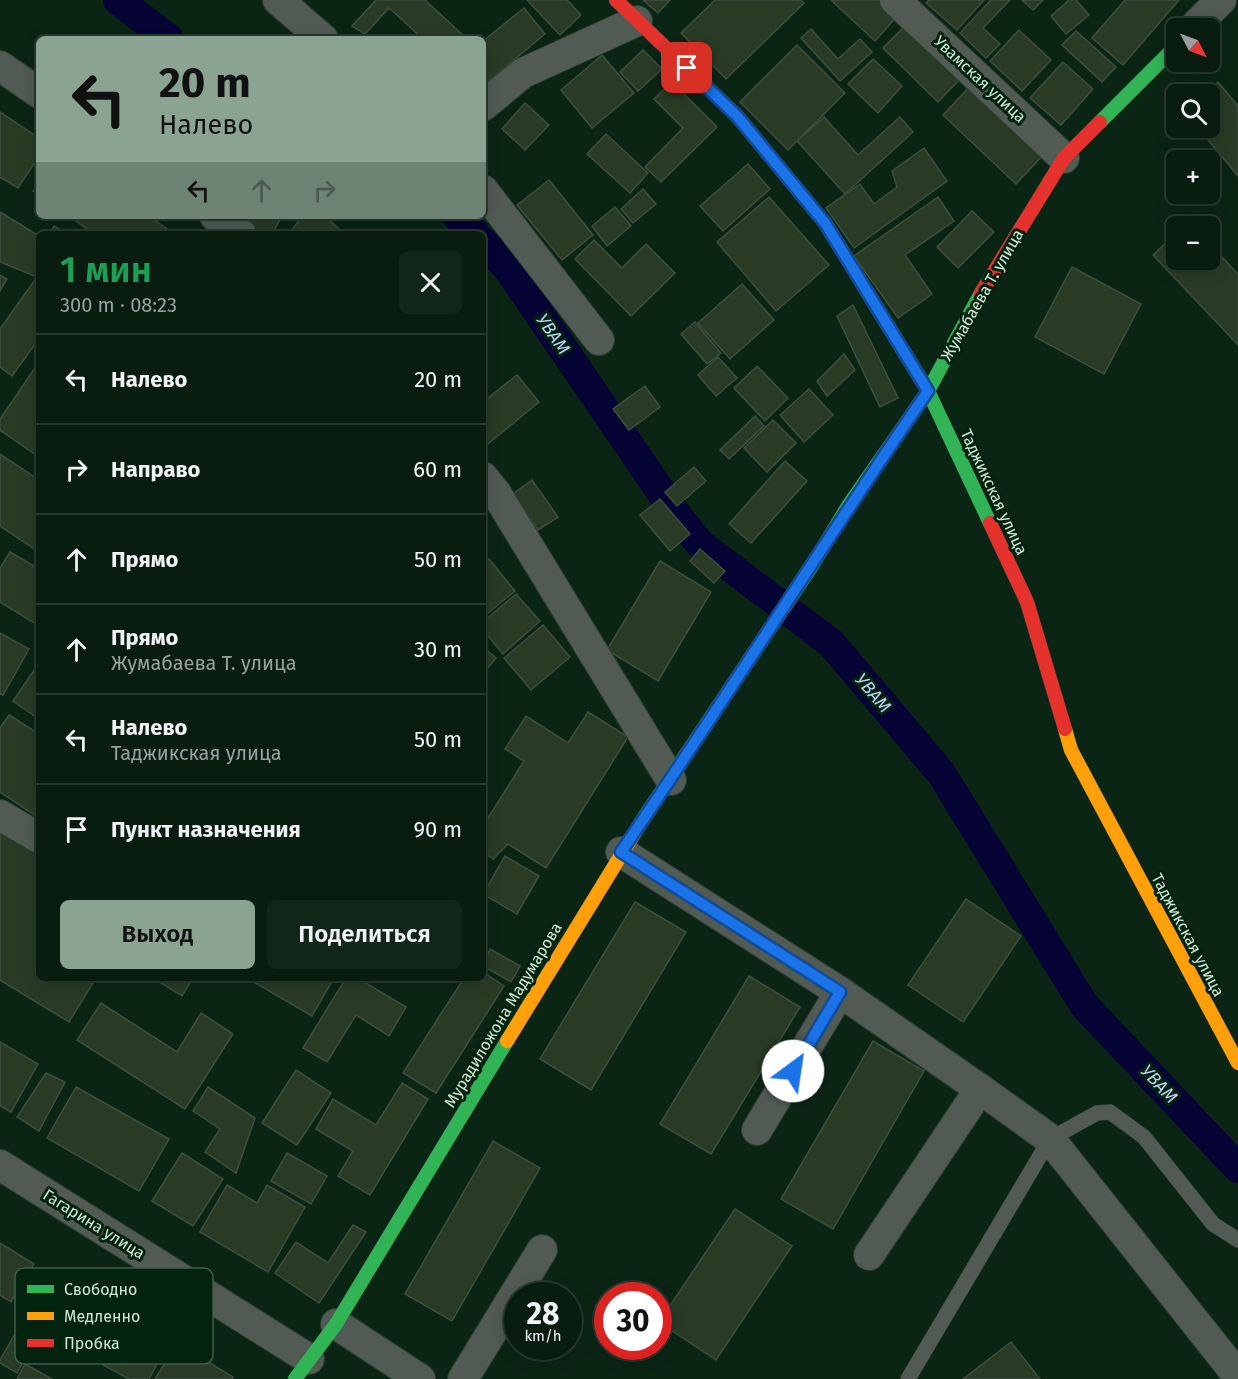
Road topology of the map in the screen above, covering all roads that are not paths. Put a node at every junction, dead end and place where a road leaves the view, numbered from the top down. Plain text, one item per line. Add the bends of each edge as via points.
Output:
1 (278, 0) edge
2 (616, 0) edge
3 (895, 0) edge
4 (1221, 0) edge
5 (1203, 18) edge
6 (637, 21) junction
7 (320, 36) edge
8 (1166, 56) edge
9 (0, 66) edge
10 (36, 91) edge
11 (486, 104) edge
12 (1064, 158) junction
13 (486, 194) edge
14 (219, 219) edge
15 (237, 231) edge
16 (599, 340) dead end
17 (928, 391) junction
18 (487, 495) edge
19 (741, 669) joint
20 (671, 780) junction
21 (0, 815) edge
22 (36, 836) edge
23 (621, 852) junction
24 (840, 992) junction
25 (1238, 1063) edge
26 (980, 1089) junction
27 (757, 1130) dead end
28 (1050, 1139) junction
29 (0, 1165) edge
30 (1238, 1240) edge
31 (542, 1250) dead end
32 (869, 1255) dead end
33 (152, 1268) edge
34 (213, 1309) edge
35 (336, 1324) junction
36 (302, 1369) edge
37 (1238, 1376) edge
38 (420, 1379) edge
39 (463, 1379) edge
40 (908, 1379) edge

1 - 7 street
2 - 6 street, Таджикская улица
3 - 12 street, Увамская улица
4 - 5 street
6 - 11 street via 523,73
6 - 17 street, Таджикская улица via 737,116 825,223
8 - 12 street, Жумабаева Т. улица
9 - 10 street
12 - 17 street, Жумабаева Т. улица via 991,275
13 - 16 street
14 - 15 street
17 - 19 street, Жумабаева Т. улица
17 - 25 street, Таджикская улица via 1027,603 1071,750
18 - 20 street
19 - 20 street, Мурадиложона Мадумарова
20 - 23 street, Мурадиложона Мадумарова
21 - 22 street
23 - 24 street
23 - 35 street, Мурадиложона Мадумарова
24 - 26 street
24 - 27 street
26 - 28 street
26 - 32 street
28 - 30 lane via 1097,1113 1110,1112 1144,1137 1213,1224
28 - 37 street
28 - 40 lane
29 - 33 street, Гагарина улица
31 - 39 street
34 - 36 street, Гагарина улица
35 - 36 street, Мурадиложона Мадумарова
35 - 38 street

